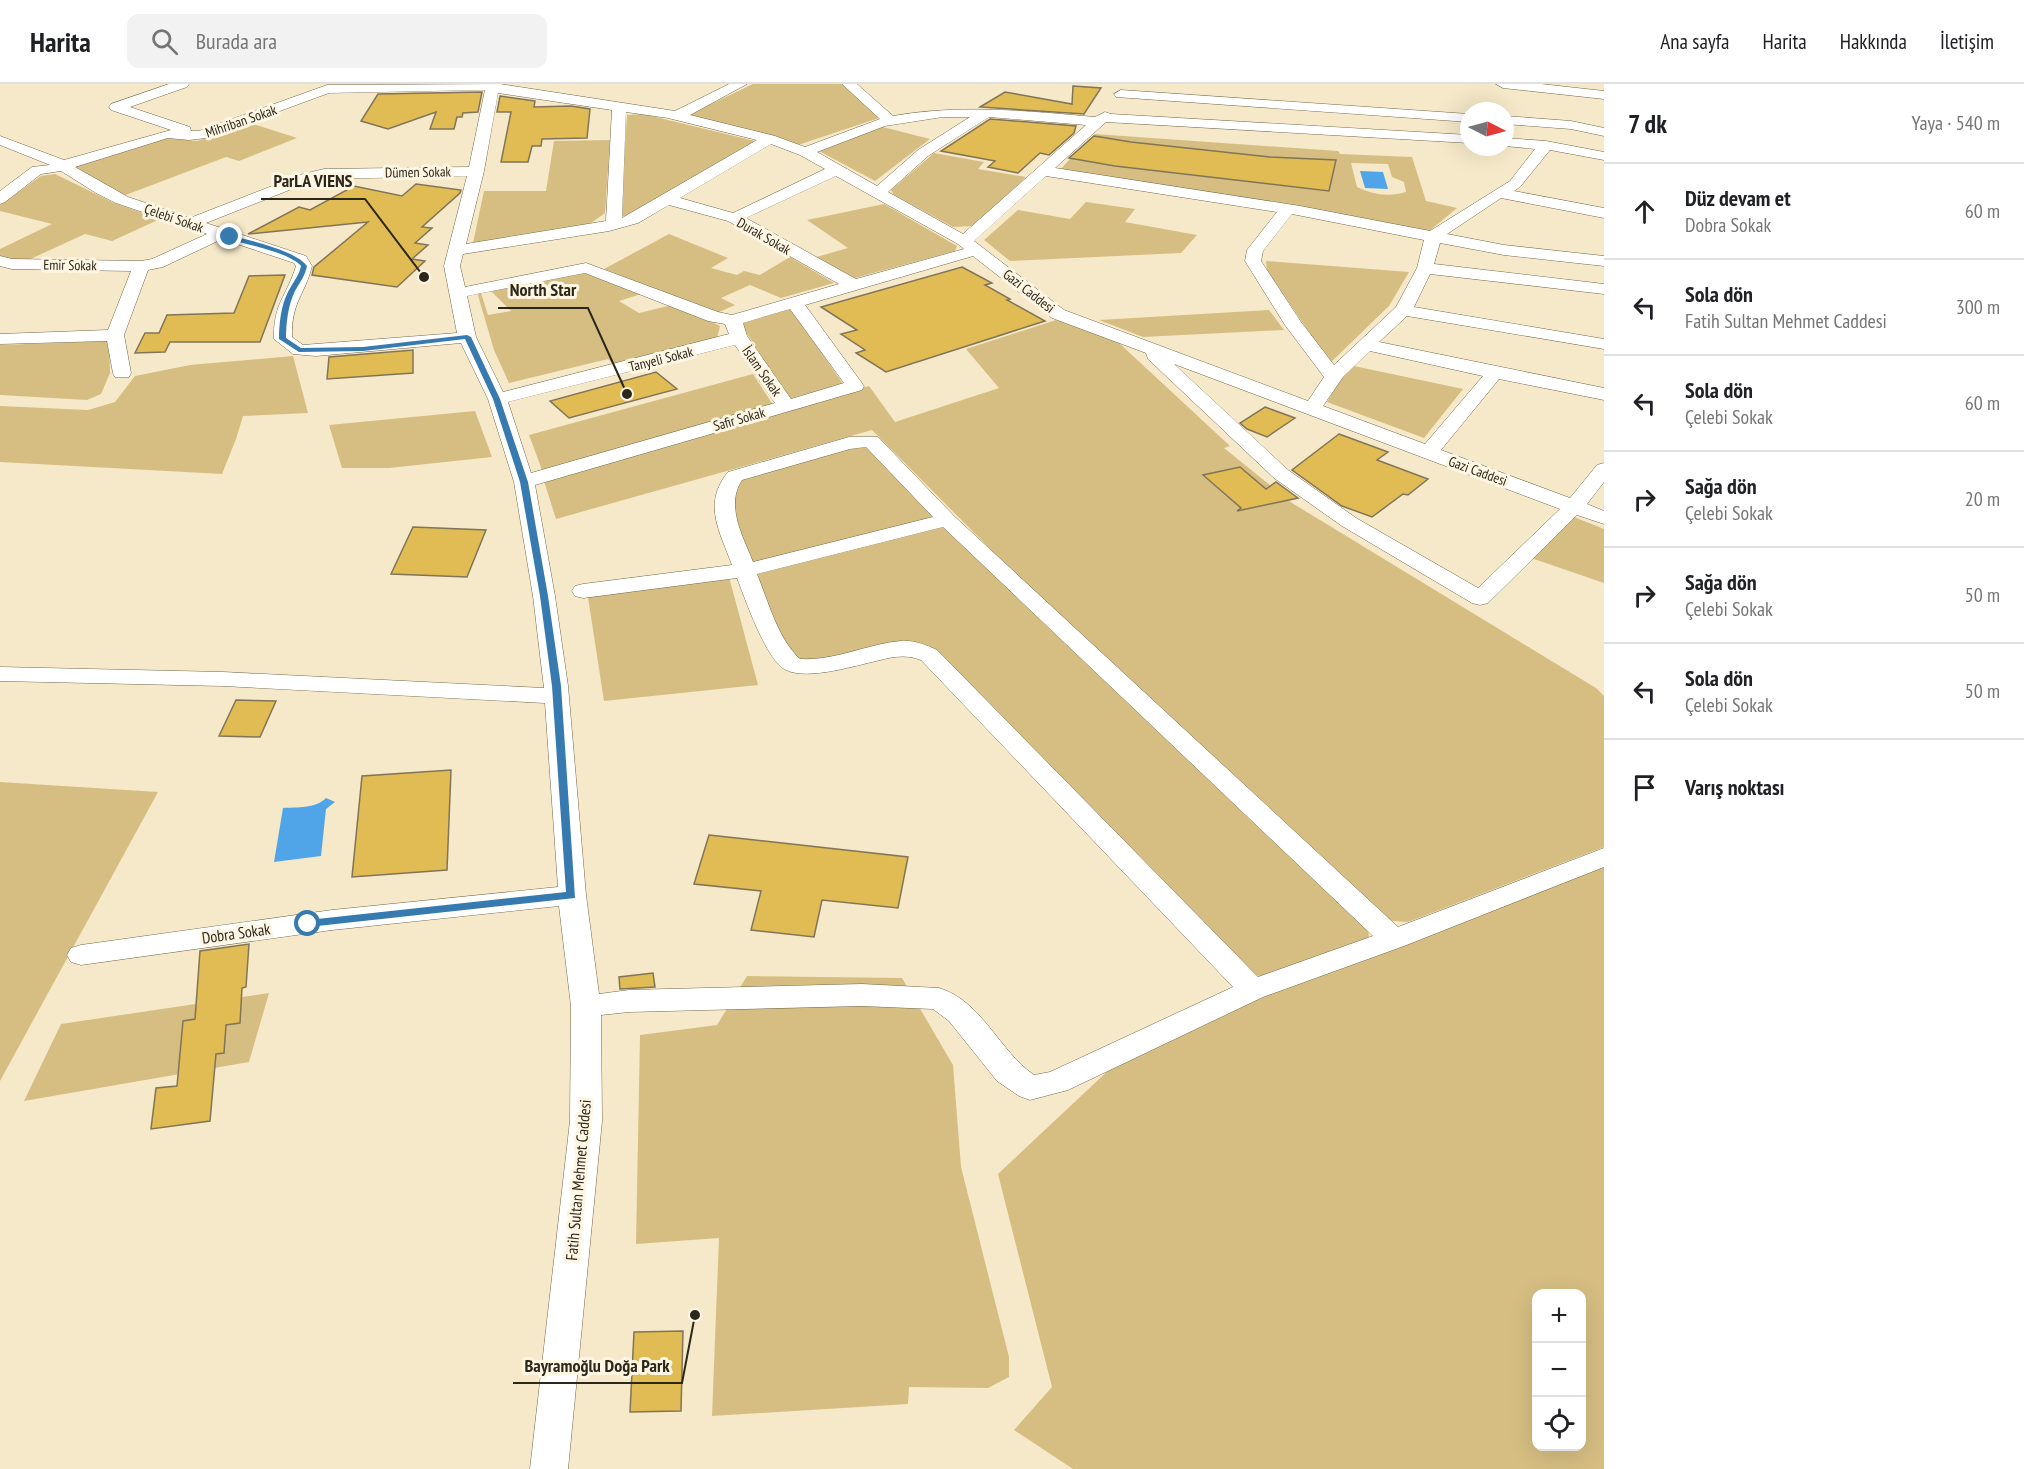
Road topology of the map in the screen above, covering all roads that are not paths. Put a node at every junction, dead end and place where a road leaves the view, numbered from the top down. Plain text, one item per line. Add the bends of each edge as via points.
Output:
1 (182, 84) edge
2 (740, 84) edge
3 (849, 84) edge
4 (1503, 84) edge
5 (493, 86) edge
6 (1556, 86) edge
7 (1122, 89) edge
8 (1604, 95) edge
9 (619, 107) junction
10 (986, 113) junction
11 (677, 116) junction
12 (1460, 117) edge
13 (890, 120) junction
14 (1101, 120) junction
15 (1514, 121) edge
16 (1604, 132) edge
17 (201, 135) junction
18 (770, 139) junction
19 (1460, 139) edge
20 (0, 140) edge
21 (1514, 143) edge
22 (1546, 145) junction
23 (805, 152) junction
24 (1604, 156) edge
25 (62, 166) junction
26 (838, 170) junction
27 (476, 171) junction
28 (1044, 171) junction
29 (0, 183) edge
30 (21, 183) junction
31 (878, 193) junction
32 (1499, 193) junction
33 (0, 199) edge
34 (668, 200) junction
35 (1288, 209) junction
36 (1604, 213) edge
37 (734, 218) junction
38 (189, 224) junction
39 (609, 226) junction
40 (220, 234) junction
41 (1433, 236) junction
42 (970, 246) junction
43 (456, 250) junction
44 (0, 261) edge
45 (1604, 261) edge
46 (141, 266) junction
47 (1425, 268) junction
48 (854, 285) junction
49 (1604, 289) edge
50 (458, 293) junction
51 (794, 302) junction
52 (1403, 310) junction
53 (735, 328) junction
54 (115, 335) junction
55 (467, 337) junction
56 (0, 339) edge
57 (1604, 344) edge
58 (1366, 345) junction
59 (1145, 347) junction
60 (122, 373) dead end
61 (1495, 373) junction
62 (1334, 377) junction
63 (1604, 394) edge
64 (497, 399) junction
65 (786, 405) junction
66 (1312, 409) junction
67 (1428, 453) junction
68 (1604, 469) edge
69 (524, 482) junction
70 (1574, 507) junction
71 (1604, 518) edge
72 (947, 520) junction
73 (746, 570) junction
74 (583, 591) dead end
75 (0, 674) edge
76 (557, 696) junction
77 (1604, 857) edge
78 (572, 896) junction
79 (1394, 939) junction
80 (81, 955) dead end
81 (1253, 990) junction
82 (586, 1006) junction
83 (549, 1469) edge

1 - 17 street via 116,107
2 - 11 street
3 - 13 street
4 - 6 street
5 - 9 street, Gazi Caddesi
5 - 17 street, Mihriban Sokak via 327,89
5 - 27 street, Fatih Sultan Mehmet Caddesi
6 - 8 street
7 - 12 street
7 - 14 street
9 - 11 street, Gazi Caddesi
9 - 39 street via 614,223
10 - 13 street via 941,113
10 - 14 street
10 - 31 street via 923,153
11 - 18 street, Gazi Caddesi
13 - 23 street
14 - 19 street
14 - 28 street
15 - 16 street
17 - 25 street, Mihriban Sokak via 167,134
18 - 23 street, Gazi Caddesi
18 - 34 street
20 - 25 street, Çelebi Sokak
21 - 22 street
22 - 24 street
22 - 32 street via 1515,184
23 - 26 street, Gazi Caddesi
25 - 30 street, Mihriban Sokak via 37,171
25 - 38 street, Çelebi Sokak via 122,200
26 - 31 street, Gazi Caddesi
26 - 37 street
27 - 38 street, Dümen Sokak via 324,174
27 - 43 street, Fatih Sultan Mehmet Caddesi
28 - 35 street
28 - 42 street
29 - 30 street
30 - 33 street, Mihriban Sokak
31 - 42 street, Gazi Caddesi
32 - 36 street
32 - 41 street
34 - 37 street, Durak Sokak
34 - 39 street via 627,223
35 - 41 street
35 - 62 street via 1255,250 1253,261 1294,325
37 - 48 street, Durak Sokak
38 - 40 street, Çelebi Sokak
39 - 43 street
40 - 46 street, Emir Sokak via 157,263
40 - 55 street, Çelebi Sokak via 300,260 304,266 302,276 291,293 282,325 283,339 299,350 363,349
41 - 45 street via 1504,250
41 - 47 street
42 - 48 street, Tanyeli Sokak
42 - 59 street, Gazi Caddesi via 1058,315
43 - 50 street, Fatih Sultan Mehmet Caddesi via 453,266
44 - 46 street, Emir Sokak
46 - 54 street
47 - 49 street
47 - 52 street
48 - 51 street, Tanyeli Sokak
50 - 53 street via 586,268
50 - 55 street, Fatih Sultan Mehmet Caddesi
51 - 53 street, Tanyeli Sokak
51 - 65 street, Safir Sokak via 855,386
52 - 57 street
52 - 58 street
53 - 64 street, Tanyeli Sokak via 732,341
53 - 65 street, İslam Sokak
54 - 56 street
54 - 60 street
55 - 64 street, Fatih Sultan Mehmet Caddesi
58 - 61 street
58 - 62 street
59 - 66 street, Gazi Caddesi
59 - 70 street via 1281,474 1349,522 1480,598
61 - 63 street
61 - 67 street
62 - 66 street
64 - 69 street, Fatih Sultan Mehmet Caddesi
65 - 69 street, Safir Sokak
66 - 67 street, Gazi Caddesi
67 - 70 street, Gazi Caddesi
68 - 70 street
69 - 76 street, Fatih Sultan Mehmet Caddesi
70 - 71 street, Gazi Caddesi
72 - 73 street
72 - 73 street via 871,441 849,443 735,476 729,483 724,513
72 - 79 street
73 - 74 street
73 - 81 street via 770,634 781,655 791,664 808,666 902,648 928,655
75 - 76 street via 224,679
76 - 78 street, Fatih Sultan Mehmet Caddesi
77 - 79 street
78 - 80 street, Dobra Sokak via 332,920
78 - 82 street, Fatih Sultan Mehmet Caddesi
79 - 81 street
81 - 82 street via 1057,1083 1030,1088 1008,1073 959,1013 939,999 850,995 674,999
82 - 83 street, Fatih Sultan Mehmet Caddesi via 586,1121

